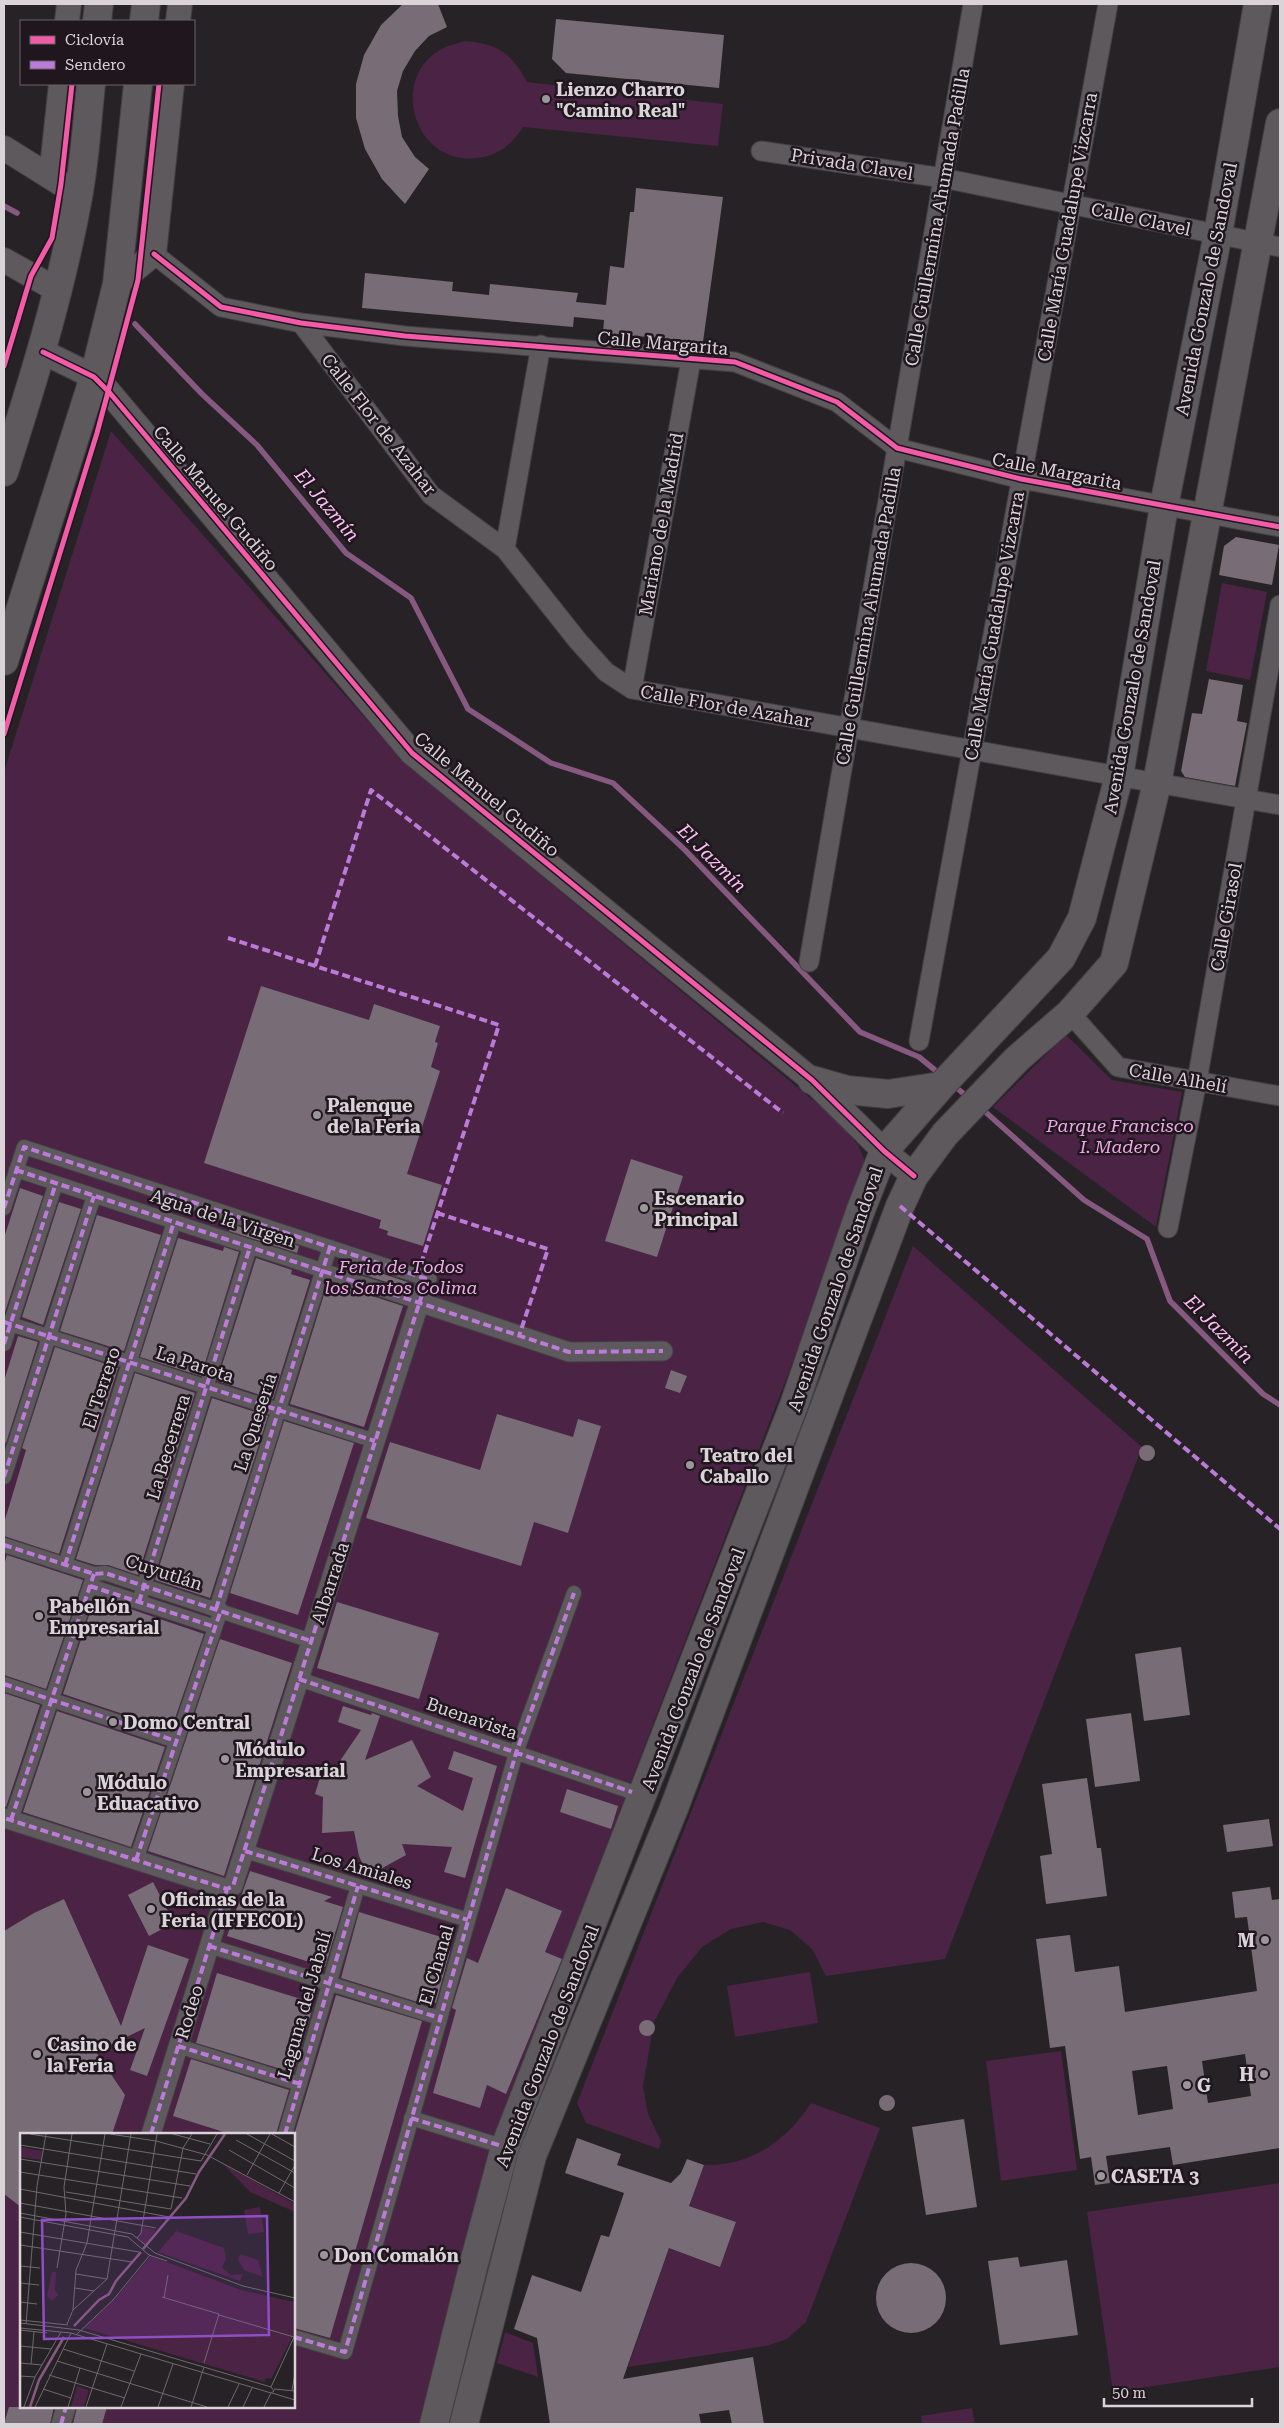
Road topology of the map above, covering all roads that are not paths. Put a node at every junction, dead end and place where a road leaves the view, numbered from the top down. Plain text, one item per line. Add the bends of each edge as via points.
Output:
1 (69, 4) edge
2 (99, 4) edge
3 (146, 4) edge
4 (180, 4) edge
5 (973, 4) edge
6 (1108, 4) edge
7 (1258, 4) edge
8 (67, 20) edge
9 (97, 20) edge
10 (144, 20) edge
11 (178, 20) edge
12 (61, 85) edge
13 (90, 85) edge
14 (138, 85) edge
15 (172, 85) edge
16 (1280, 123) edge
17 (4, 148) edge
18 (761, 150) dead end
19 (51, 177) junction
20 (943, 178) junction
21 (79, 195) junction
22 (1071, 204) junction
23 (1218, 234) junction
24 (1268, 245) edge
25 (154, 254) junction
26 (4, 260) edge
27 (117, 284) junction
28 (59, 291) junction
29 (301, 323) junction
30 (541, 345) junction
31 (43, 352) junction
32 (691, 360) junction
33 (94, 377) junction
34 (897, 448) junction
35 (4, 472) edge
36 (1021, 479) junction
37 (1164, 506) junction
38 (1206, 514) junction
39 (1280, 527) edge
40 (505, 549) junction
41 (1280, 605) edge
42 (4, 661) edge
43 (632, 689) junction
44 (849, 728) junction
45 (972, 750) junction
46 (1119, 776) junction
47 (1157, 783) junction
48 (1246, 799) junction
49 (1280, 805) edge
50 (809, 962) dead end
51 (1070, 1013) junction
52 (919, 1041) dead end
53 (812, 1080) junction
54 (946, 1080) junction
55 (1197, 1081) junction
56 (1280, 1096) edge
57 (884, 1151) junction
58 (16, 1170) junction
59 (914, 1176) junction
60 (56, 1183) junction
61 (94, 1196) junction
62 (4, 1208) edge
63 (174, 1222) junction
64 (1168, 1228) dead end
65 (250, 1247) junction
66 (330, 1247) junction
67 (322, 1271) junction
68 (427, 1279) joint
69 (419, 1302) junction
70 (7, 1323) edge
71 (49, 1336) junction
72 (4, 1344) edge
73 (663, 1352) dead end
74 (129, 1362) junction
75 (206, 1387) junction
76 (278, 1410) junction
77 (375, 1441) junction
78 (4, 1477) edge
79 (4, 1545) edge
80 (65, 1565) junction
81 (92, 1580) junction
82 (144, 1586) junction
83 (574, 1593) dead end
84 (139, 1602) junction
85 (218, 1610) junction
86 (215, 1627) junction
87 (312, 1641) junction
88 (299, 1679) junction
89 (4, 1684) edge
90 (52, 1700) junction
91 (176, 1741) junction
92 (516, 1753) junction
93 (632, 1792) dead end
94 (7, 1819) edge
95 (245, 1851) junction
96 (136, 1860) junction
97 (358, 1886) junction
98 (230, 1888) junction
99 (468, 1920) junction
100 (209, 1946) junction
101 (330, 1983) junction
102 (440, 2018) junction
103 (178, 2046) junction
104 (300, 2084) junction
105 (411, 2118) junction
106 (151, 2133) edge
107 (285, 2133) edge
108 (506, 2147) junction
109 (532, 2156) junction
110 (295, 2337) edge
111 (66, 2408) edge
112 (60, 2424) edge
113 (434, 2424) edge
114 (464, 2424) edge

1 - 8 street
2 - 9 main road
3 - 10 main road
4 - 11 street
5 - 20 street, Calle Guillermina Ahumada Padilla
6 - 22 street, Calle María Guadalupe Vizcarra
7 - 23 main road, Avenida Gonzalo de Sandoval
12 - 19 street
13 - 21 main road
14 - 27 main road
15 - 25 street
16 - 24 main road, Avenida Gonzalo de Sandoval
17 - 19 street
18 - 20 street, Privada Clavel
19 - 21 street
20 - 22 street, Calle Clavel
20 - 34 street, Calle Guillermina Ahumada Padilla
21 - 28 main road
22 - 23 street, Calle Clavel
22 - 36 street, Calle María Guadalupe Vizcarra
23 - 24 street, Calle Clavel
23 - 37 main road, Avenida Gonzalo de Sandoval
24 - 38 main road, Avenida Gonzalo de Sandoval
25 - 27 street
25 - 29 street, Calle Margarita via 221,307
26 - 28 street
27 - 33 main road
28 - 31 main road
29 - 30 street, Calle Margarita via 405,336
29 - 40 street, Calle Flor de Azahar via 431,495
30 - 32 street, Calle Margarita
30 - 40 street
31 - 33 street, Calle Manuel Gudiño
31 - 35 main road
32 - 34 street, Calle Margarita via 735,362 837,402
32 - 43 street, Mariano de la Madrid
33 - 42 main road
33 - 53 street, Calle Manuel Gudiño via 412,753
34 - 36 street, Calle Margarita
34 - 44 street, Calle Guillermina Ahumada Padilla
36 - 37 street, Calle Margarita
36 - 45 street, Calle María Guadalupe Vizcarra
37 - 38 street, Calle Margarita
37 - 46 main road, Avenida Gonzalo de Sandoval
38 - 39 street, Calle Margarita
38 - 47 main road, Avenida Gonzalo de Sandoval
40 - 43 street, Calle Flor de Azahar via 606,672
41 - 48 street, Calle Girasol
43 - 44 street, Calle Flor de Azahar
44 - 45 street, Calle Flor de Azahar
44 - 50 street, Calle Guillermina Ahumada Padilla
45 - 46 street, Calle Flor de Azahar
45 - 52 street, Calle María Guadalupe Vizcarra
46 - 47 street, Calle Flor de Azahar
46 - 54 main road, Avenida Gonzalo de Sandoval via 1082,918 1061,958
47 - 48 street, Calle Flor de Azahar
47 - 51 main road, Avenida Gonzalo de Sandoval via 1114,962
48 - 49 street, Calle Flor de Azahar
48 - 55 street, Calle Girasol
51 - 55 street, Calle Alhelí via 1118,1067
51 - 59 main road, Avenida Gonzalo de Sandoval via 1017,1058 945,1134
53 - 54 main road via 847,1090 888,1094
53 - 57 street, Calle Manuel Gudiño
54 - 57 main road, Avenida Gonzalo de Sandoval
55 - 56 street, Calle Alhelí
55 - 64 street, Calle Girasol
57 - 59 street, Calle Manuel Gudiño
57 - 108 main road, Avenida Gonzalo de Sandoval via 794,1405
58 - 60 street, Agua de la Virgen
58 - 62 street
58 - 66 street, Agua de la Virgen via 24,1147
59 - 109 main road, Avenida Gonzalo de Sandoval via 674,1808
60 - 61 street, Agua de la Virgen
60 - 70 street
61 - 63 street, Agua de la Virgen
61 - 71 street
63 - 65 street, Agua de la Virgen
63 - 74 street, El Terrero
65 - 67 street, Agua de la Virgen
65 - 75 street, La Becerrera
66 - 67 street, La Quesería
66 - 68 street, Agua de la Virgen
67 - 69 street, Agua de la Virgen
67 - 76 street, La Quesería
68 - 69 street, Albarrada
69 - 73 street via 568,1352
69 - 77 street, Albarrada
70 - 71 street, La Parota
70 - 72 street
71 - 74 street, La Parota
71 - 78 street
74 - 75 street, La Parota
74 - 80 street, El Terrero
75 - 76 street, La Parota
75 - 82 street, La Becerrera
76 - 77 street, La Parota
76 - 85 street, La Quesería
77 - 87 street, Albarrada
79 - 80 street, Cuyutlán
80 - 81 street, Cuyutlán
81 - 82 street, Cuyutlán via 105,1573
81 - 84 street, Cuyutlán
81 - 90 street
82 - 84 street, La Becerrera
82 - 85 street, Cuyutlán
83 - 92 street, El Chanal
84 - 86 street, Cuyutlán
85 - 86 street, La Quesería
85 - 87 street, Cuyutlán
86 - 91 street, La Quesería
87 - 88 street, Albarrada
88 - 92 street, Buenavista
88 - 95 street, Albarrada
89 - 90 street
90 - 91 street
90 - 94 street
91 - 96 street, La Quesería
92 - 93 street, Buenavista
92 - 99 street, El Chanal
94 - 96 street
95 - 97 street, Los Amiales
95 - 98 street, Albarrada
96 - 98 street
97 - 99 street, Los Amiales
97 - 101 street, Laguna del Jabalí
98 - 100 street, Rodeo
99 - 102 street, El Chanal
100 - 101 street
100 - 103 street, Rodeo
101 - 102 street
101 - 104 street, Laguna del Jabalí
102 - 105 street, El Chanal
103 - 104 street
103 - 106 street, Rodeo
104 - 107 street, Laguna del Jabalí
105 - 108 street
105 - 110 street, El Chanal via 345,2352
108 - 109 street
108 - 113 main road, Avenida Gonzalo de Sandoval
109 - 114 main road, Avenida Gonzalo de Sandoval
111 - 112 street

